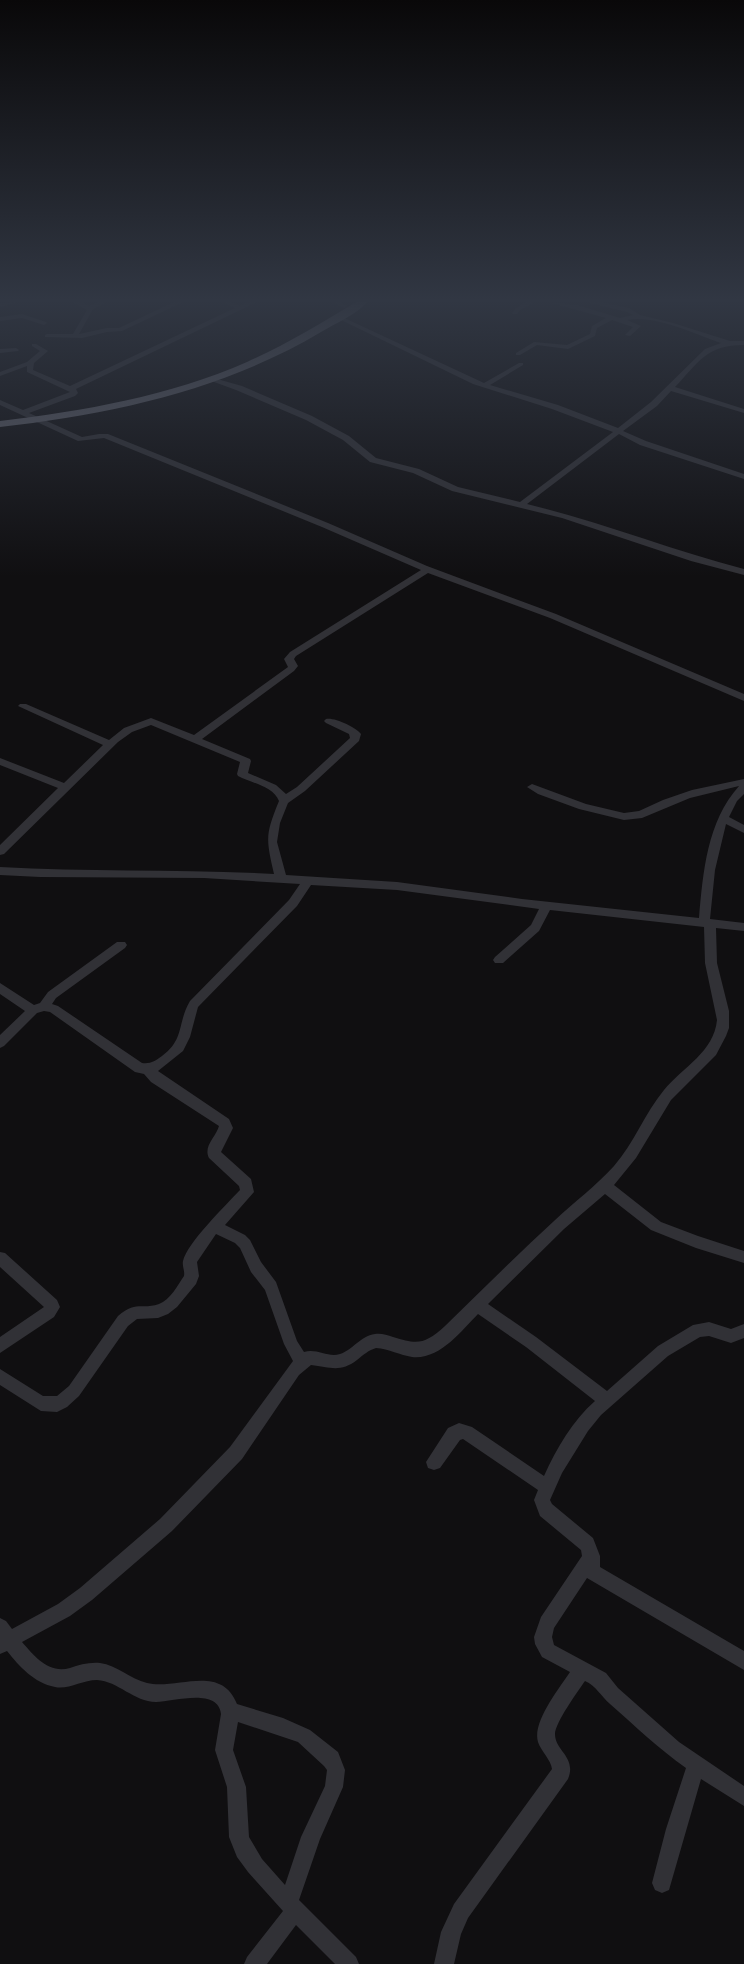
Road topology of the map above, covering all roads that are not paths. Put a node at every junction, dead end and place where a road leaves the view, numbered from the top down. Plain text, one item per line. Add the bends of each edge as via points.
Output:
1 (72, 394) edge
2 (138, 394) edge
3 (162, 394) edge
4 (252, 394) edge
5 (510, 394) edge
6 (664, 394) edge
7 (688, 394) edge
8 (0, 402) edge
9 (744, 411) edge
10 (24, 414) junction
11 (0, 418) edge
12 (37, 419) junction
13 (0, 424) edge
14 (618, 431) junction
15 (744, 477) edge
16 (520, 506) junction
17 (428, 569) junction
18 (744, 572) edge
19 (744, 698) edge
20 (23, 706) dead end
21 (329, 721) dead end
22 (194, 740) junction
23 (110, 744) junction
24 (0, 761) edge
25 (744, 782) edge
26 (65, 787) junction
27 (532, 787) dead end
28 (744, 787) edge
29 (284, 801) junction
30 (724, 819) junction
31 (744, 829) edge
32 (0, 851) edge
33 (2, 872) edge
34 (281, 879) junction
35 (308, 880) junction
36 (546, 906) junction
37 (707, 923) junction
38 (744, 927) edge
39 (121, 945) dead end
40 (499, 960) dead end
41 (0, 988) edge
42 (39, 1008) junction
43 (0, 1043) edge
44 (146, 1069) junction
45 (604, 1184) junction
46 (215, 1227) junction
47 (744, 1257) edge
48 (0, 1258) edge
49 (477, 1305) junction
50 (744, 1331) edge
51 (0, 1346) edge
52 (301, 1361) junction
53 (0, 1376) edge
54 (608, 1401) junction
55 (434, 1462) dead end
56 (547, 1487) junction
57 (592, 1556) junction
58 (3, 1637) edge
59 (744, 1661) edge
60 (582, 1669) junction
61 (230, 1711) junction
62 (696, 1766) junction
63 (743, 1793) edge
64 (662, 1883) dead end
65 (292, 1906) junction
66 (254, 1964) edge
67 (349, 1964) edge
68 (444, 1964) edge

1 - 10 street
2 - 10 highway
3 - 12 highway via 126,403
4 - 16 street via 309,418 346,438 372,460 416,471 456,489
5 - 14 street
6 - 14 street
7 - 9 street
8 - 10 street
10 - 11 highway
10 - 12 street
12 - 13 highway
12 - 17 street via 81,439 105,436
14 - 15 street via 643,443
14 - 16 street
16 - 18 street via 583,522 694,559
17 - 19 street via 553,616
17 - 22 street via 293,654 289,659 293,666 291,669
20 - 23 street
21 - 29 street via 356,734 355,739 306,785
22 - 23 street via 151,721 128,730
22 - 29 street via 246,762 242,774 274,790
23 - 26 street
24 - 26 street
25 - 27 street via 694,792 632,817 570,803
26 - 32 street
28 - 30 street via 728,808
29 - 34 street via 275,823 272,842
30 - 31 street
30 - 37 street via 716,837 709,867
33 - 34 street via 204,874
34 - 35 street
35 - 36 street via 398,886
35 - 44 street via 293,902 194,1004 178,1050 157,1067
36 - 37 street
36 - 40 street via 535,928
37 - 38 street
37 - 45 street via 712,968 723,1016 720,1036 705,1059 674,1086 626,1162
39 - 42 street
41 - 42 street
42 - 43 street
42 - 44 street via 54,1009 139,1068
44 - 46 street via 226,1126 214,1148 214,1154 246,1183 248,1189 245,1196
45 - 47 street via 656,1226
45 - 49 street
46 - 52 street via 245,1244 256,1267 271,1287 291,1344
46 - 53 street via 191,1259 189,1265 193,1275 172,1303 158,1311 131,1314 123,1321 74,1391 62,1402 41,1403
48 - 51 street via 53,1307
49 - 52 street via 427,1348 409,1349 377,1341 338,1361 311,1357
49 - 54 street
50 - 54 street via 731,1336 709,1329 698,1330 663,1351
52 - 58 street via 236,1453 166,1525 64,1610
54 - 56 street via 582,1426 556,1467
55 - 56 street via 454,1434 459,1431 466,1432
56 - 57 street via 542,1500 546,1510 582,1538 591,1550
57 - 59 street via 592,1569 600,1578
57 - 60 street via 547,1624 543,1635 544,1646 548,1651
58 - 61 street via 35,1668 54,1680 84,1671 96,1671 107,1673 141,1691 166,1693 201,1688 222,1697 228,1703
60 - 62 street via 600,1679 623,1704
60 - 68 street via 547,1725 545,1734 548,1746 559,1760 561,1772 460,1911 451,1932
61 - 65 street via 224,1748 237,1791 236,1820 239,1839 255,1867
61 - 65 street via 304,1736 331,1759 336,1770 334,1787 311,1837
62 - 63 street
62 - 64 street
65 - 66 street
65 - 67 street

